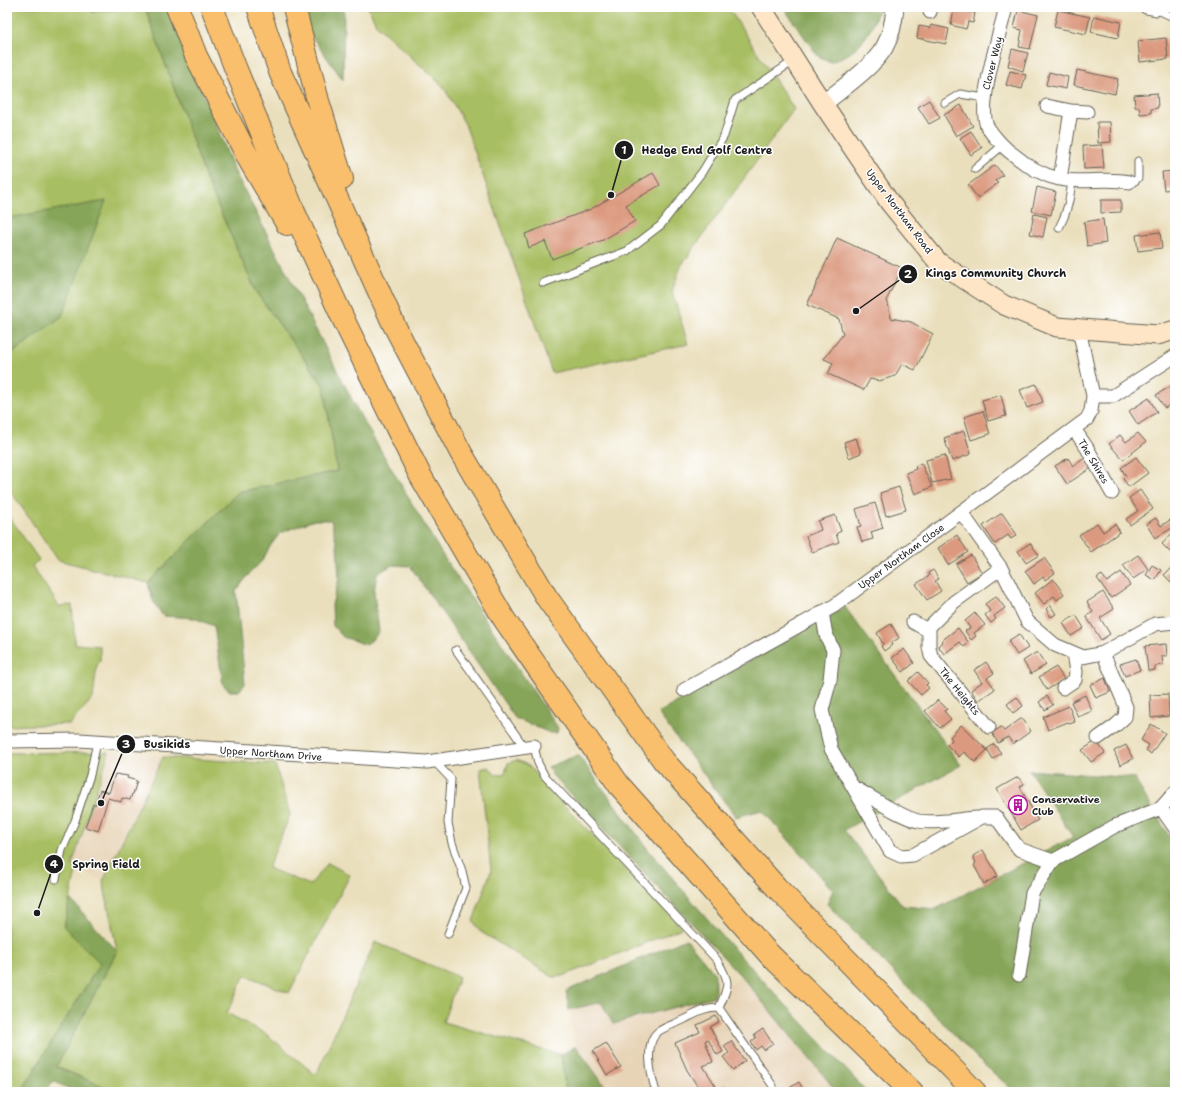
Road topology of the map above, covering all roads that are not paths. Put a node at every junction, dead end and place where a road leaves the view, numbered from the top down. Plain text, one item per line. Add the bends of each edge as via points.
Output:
1 (177, 7) edge
2 (212, 7) edge
3 (258, 7) edge
4 (294, 7) edge
5 (762, 7) edge
6 (896, 7) edge
7 (1006, 7) edge
8 (1151, 8) edge
9 (1175, 18) edge
10 (795, 60) junction
11 (984, 98) junction
12 (945, 102) dead end
13 (823, 104) junction
14 (1047, 106) dead end
15 (1071, 111) junction
16 (1086, 112) dead end
17 (1003, 145) junction
18 (1138, 161) dead end
19 (975, 169) dead end
20 (1066, 179) junction
21 (1129, 182) joint
22 (1059, 228) dead end
23 (369, 270) junction
24 (543, 283) dead end
25 (346, 325) junction
26 (1078, 329) junction
27 (1175, 330) edge
28 (1175, 356) edge
29 (1093, 396) junction
30 (1074, 430) junction
31 (1112, 493) dead end
32 (961, 512) junction
33 (1001, 568) junction
34 (822, 612) junction
35 (913, 622) dead end
36 (1175, 622) edge
37 (929, 631) junction
38 (456, 650) dead end
39 (1073, 653) junction
40 (1103, 653) junction
41 (1063, 688) dead end
42 (684, 690) dead end
43 (989, 727) dead end
44 (1098, 738) dead end
45 (7, 741) edge
46 (97, 742) junction
47 (530, 747) junction
48 (434, 761) junction
49 (853, 787) junction
50 (1175, 792) edge
51 (1161, 808) junction
52 (982, 817) junction
53 (1175, 828) edge
54 (1053, 861) junction
55 (56, 878) dead end
56 (448, 934) dead end
57 (1019, 975) dead end
58 (719, 1008) junction
59 (772, 1086) dead end
60 (656, 1092) edge
61 (912, 1092) edge
62 (975, 1092) edge

1 - 25 highway via 196,56 251,163
2 - 25 highway via 294,212
3 - 23 highway via 280,72
4 - 23 highway via 318,101
5 - 10 main road, Upper Northam Road
6 - 13 street via 885,47 874,62
7 - 11 street, Clover Way
8 - 9 lane
10 - 13 main road, Upper Northam Road
10 - 24 lane via 734,100 724,136 702,172 662,225 627,251
11 - 12 lane via 960,94
11 - 17 street, Clover Way via 987,126
13 - 26 main road, Upper Northam Road via 890,203 938,262 1004,305 1057,327
14 - 15 street
15 - 16 street
15 - 20 street
17 - 19 lane
17 - 20 street, Clover Way via 1028,167
18 - 21 lane via 1138,178
20 - 21 street, Clover Way
20 - 22 lane via 1066,216
23 - 62 highway via 394,325 461,453 547,598 664,761 776,887
25 - 61 highway via 420,475 504,619 619,785 769,954
26 - 27 main road, Upper Northam Road via 1158,335
26 - 29 street, Upper Northam Close
28 - 29 street via 1113,396
29 - 30 street, Upper Northam Close via 1087,419
30 - 31 street, The Shires
30 - 32 street, Upper Northam Close
32 - 33 street
32 - 34 street, Upper Northam Close via 834,606
33 - 37 street via 954,602 929,627
33 - 39 street via 1027,621 1055,646
34 - 42 street, Upper Northam Close
34 - 49 street via 826,635 833,650 830,680 822,710 831,749
35 - 37 street
36 - 40 street via 1155,624
37 - 43 street, The Heights via 932,656
38 - 47 lane
39 - 40 street via 1083,657
39 - 41 street via 1075,680
40 - 44 street via 1126,707 1125,717
45 - 46 street, Upper Northam Drive
46 - 48 street, Upper Northam Drive
46 - 55 lane via 90,775 75,821 62,850
47 - 48 street, Upper Northam Drive
47 - 58 lane via 544,775 717,960 728,985
48 - 56 lane via 450,779 448,822 466,888
49 - 52 street via 919,821
49 - 52 street via 890,851 901,856 913,855
50 - 51 street
51 - 53 street
51 - 54 street via 1115,826
52 - 54 street via 996,817 1019,849
54 - 57 street via 1032,893
58 - 59 lane
58 - 60 lane via 708,1008 659,1032 652,1040 649,1057

